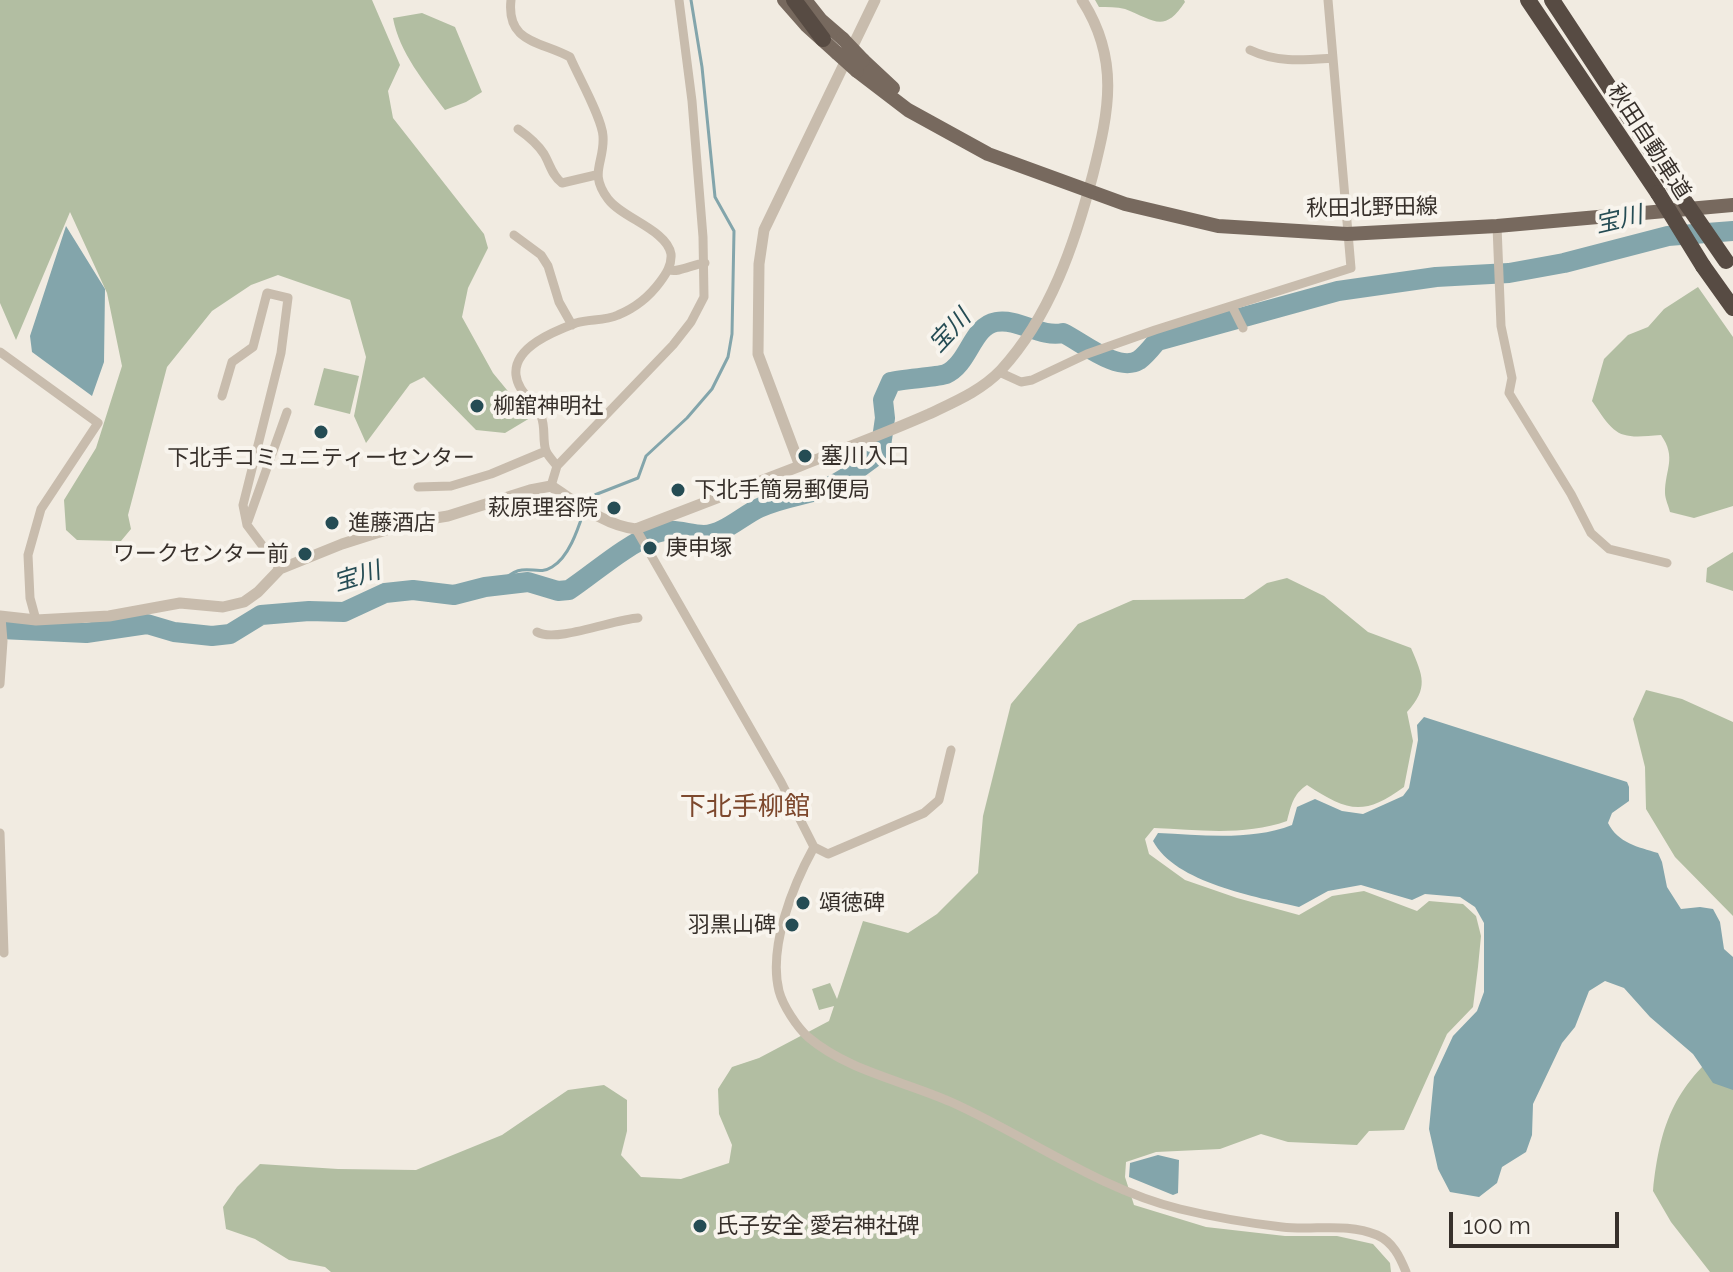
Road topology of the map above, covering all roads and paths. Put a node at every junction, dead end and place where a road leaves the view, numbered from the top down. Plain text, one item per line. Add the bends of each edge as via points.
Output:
1 (511, 0) edge
2 (679, 0) edge
3 (784, 0) edge
4 (794, 0) edge
5 (805, 0) edge
6 (813, 0) edge
7 (875, 0) edge
8 (1082, 0) edge
9 (1328, 0) edge
10 (1528, 0) edge
11 (1552, 0) edge
12 (823, 39) junction
13 (840, 46) junction
14 (1250, 50) dead end
15 (1333, 58) junction
16 (518, 129) dead end
17 (596, 175) junction
18 (1088, 191) junction
19 (1733, 205) edge
20 (1497, 226) junction
21 (1347, 234) junction
22 (514, 235) dead end
23 (705, 263) junction
24 (1730, 266) edge
25 (669, 270) junction
26 (1232, 306) junction
27 (1733, 308) edge
28 (572, 325) junction
29 (1243, 328) dead end
30 (0, 352) edge
31 (999, 372) junction
32 (222, 396) dead end
33 (287, 412) dead end
34 (546, 451) junction
35 (557, 466) junction
36 (800, 466) junction
37 (551, 486) junction
38 (418, 487) dead end
39 (247, 525) junction
40 (637, 532) junction
41 (1667, 563) dead end
42 (280, 569) junction
43 (638, 618) dead end
44 (1, 619) edge
45 (36, 620) junction
46 (537, 632) dead end
47 (2, 646) edge
48 (0, 684) edge
49 (951, 750) dead end
50 (0, 833) edge
51 (814, 847) junction
52 (4, 953) dead end
53 (1406, 1272) edge

1 - 17 street via 509,13 527,40 570,57 603,135
2 - 23 street
3 - 12 main road, 秋田北野田線
4 - 12 highway
5 - 13 main road
6 - 13 main road
7 - 36 street via 764,230 758,354
8 - 18 street via 1100,36 1109,87
9 - 15 street
10 - 27 highway, 秋田自動車道, bridge
11 - 24 highway, 秋田自動車道, bridge
12 - 13 main road, 秋田北野田線
13 - 18 main road, 秋田北野田線, bridge via 913,102 1019,166
14 - 15 street via 1288,60
15 - 21 street
16 - 17 street via 544,153 562,183
17 - 25 street via 609,200 662,239 671,254
18 - 21 main road, 秋田北野田線 via 1218,226
18 - 31 street via 1044,311
19 - 20 main road, 秋田北野田線
20 - 21 main road, 秋田北野田線
20 - 41 street via 1501,326 1512,378 1509,393 1591,533 1609,549
21 - 26 street via 1351,268
22 - 28 street via 541,255
23 - 25 street
23 - 35 street via 704,297 691,322
25 - 28 street via 638,305 615,317
26 - 29 street
26 - 31 street via 1021,382
28 - 34 street via 528,349 515,372 545,427
30 - 45 street via 98,423 41,509 28,555
31 - 36 street via 971,394
32 - 39 street via 232,362 253,347 267,293 288,298 281,353 243,505
33 - 39 street
34 - 35 street
34 - 38 street via 451,486
35 - 37 street
36 - 40 street
37 - 40 street
37 - 42 street via 411,522
39 - 42 street
40 - 51 street
42 - 45 street via 244,602 223,607 180,603 109,616
43 - 46 street via 583,631 543,636
44 - 45 street
44 - 47 street
47 - 48 street
49 - 51 street via 939,800 924,813 828,854
50 - 52 street
51 - 53 street via 778,942 779,991 807,1036 860,1067 950,1101 1124,1190 1179,1209 1284,1228 1335,1226 1378,1235 1396,1249

